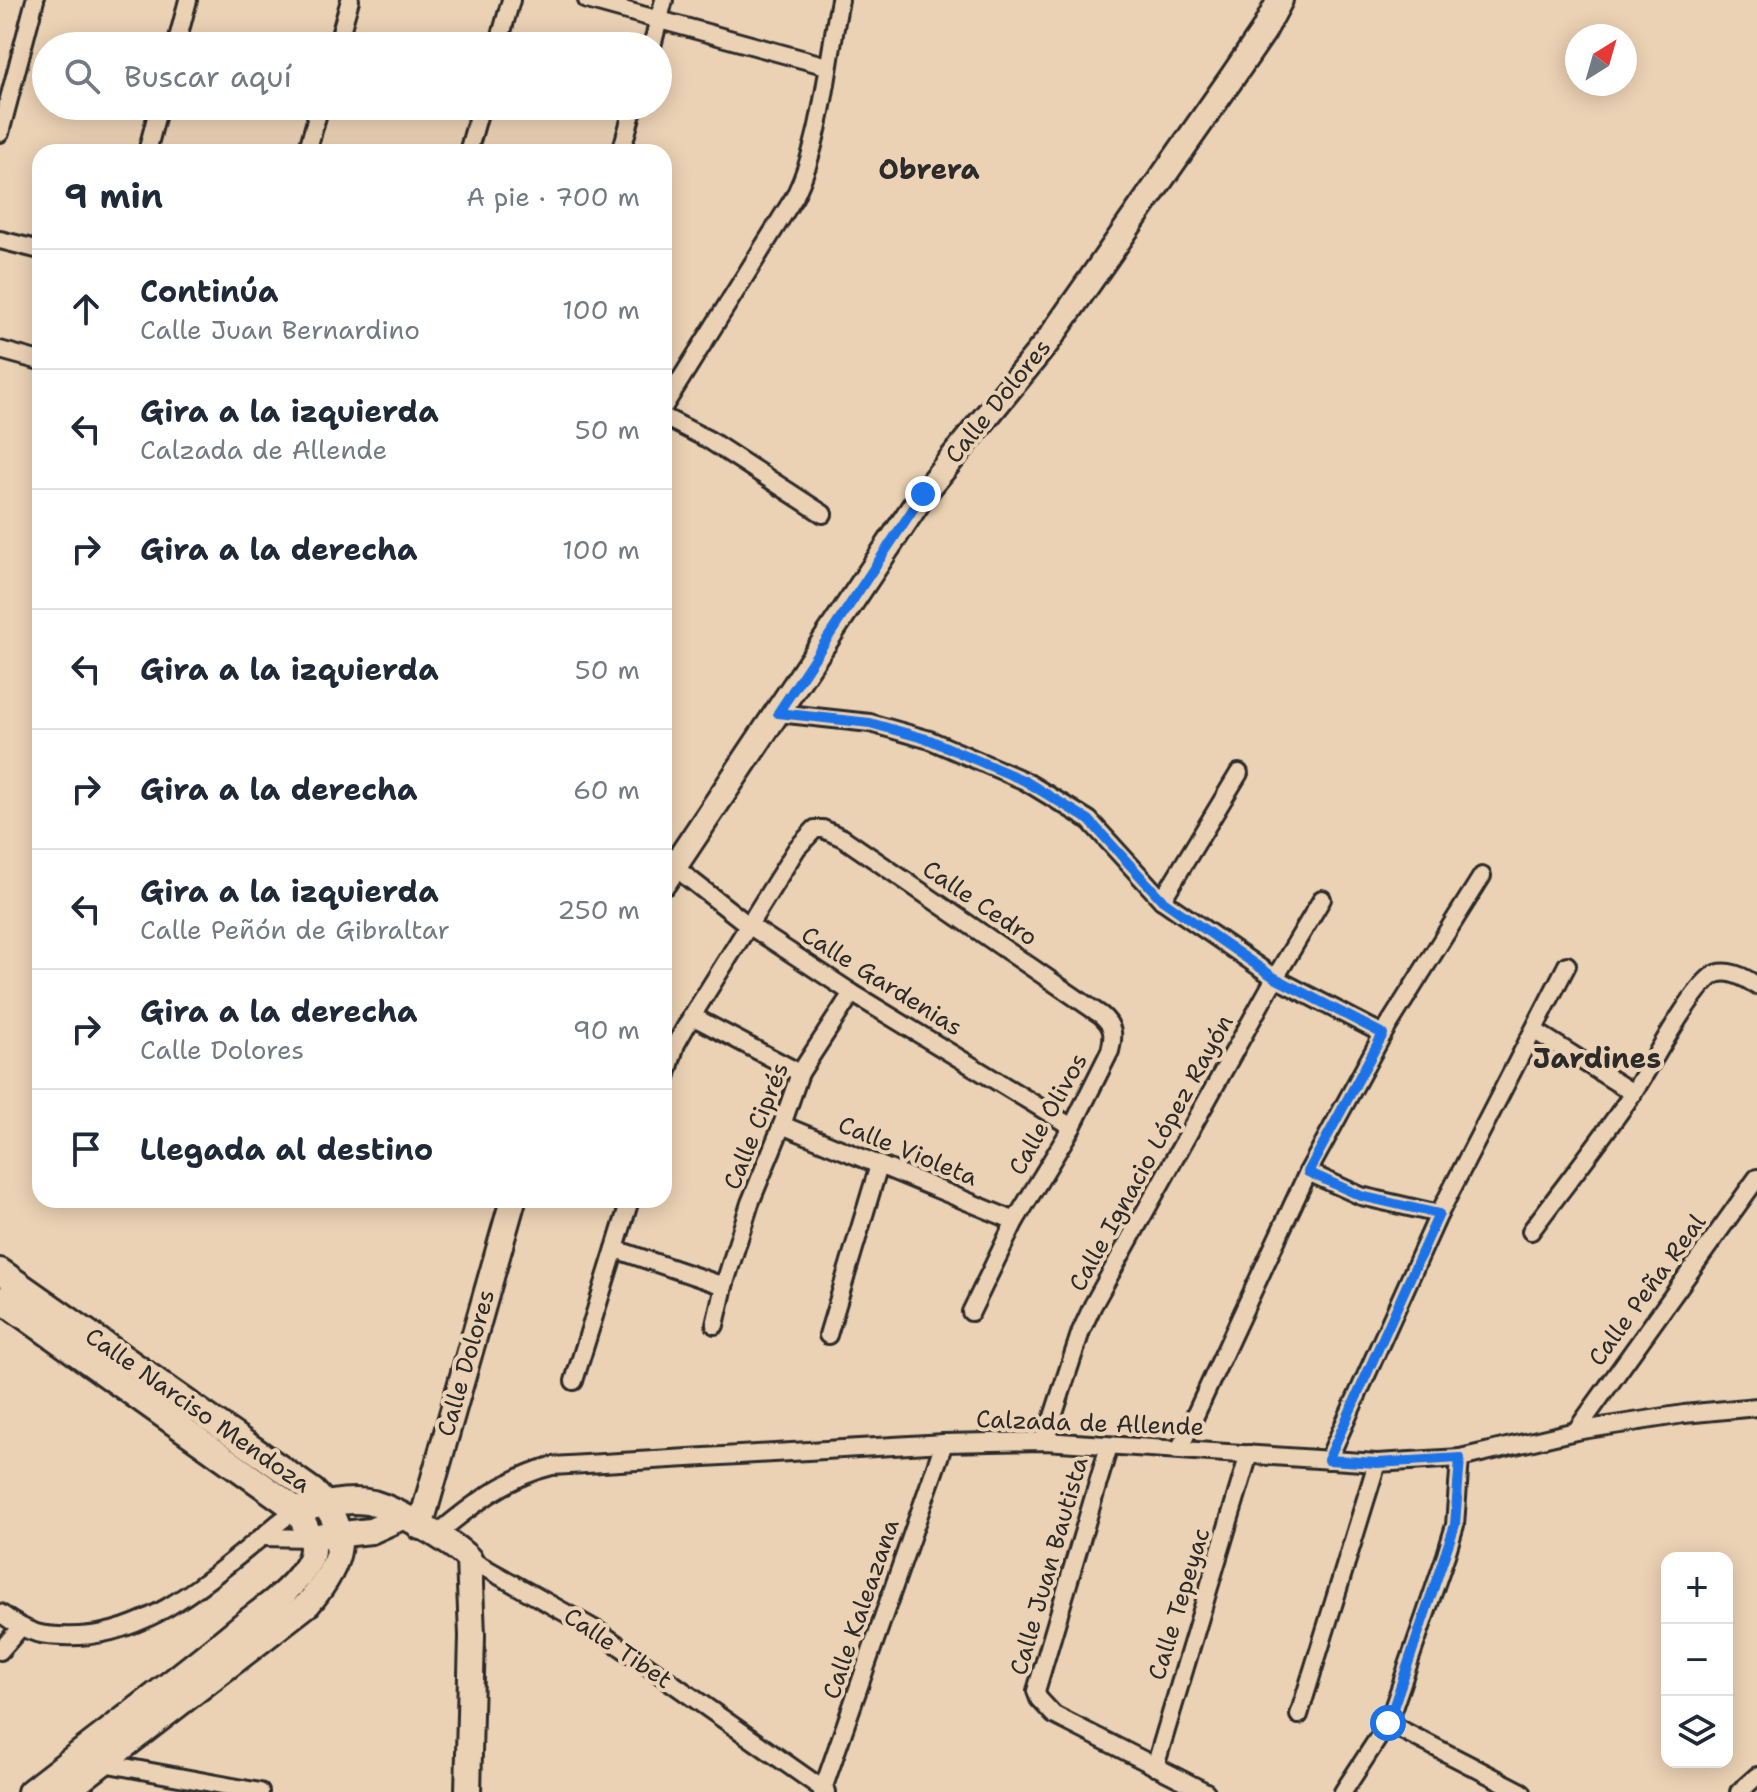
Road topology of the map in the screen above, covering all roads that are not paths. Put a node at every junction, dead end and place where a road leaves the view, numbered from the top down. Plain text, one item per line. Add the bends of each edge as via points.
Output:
1 (35, 0) edge
2 (188, 0) edge
3 (350, 0) edge
4 (511, 0) edge
5 (587, 0) edge
6 (664, 0) edge
7 (840, 0) edge
8 (1280, 0) edge
9 (659, 18) junction
10 (180, 32) edge
11 (341, 32) edge
12 (502, 32) edge
13 (656, 32) edge
14 (827, 66) junction
15 (155, 120) edge
16 (316, 120) edge
17 (477, 120) edge
18 (630, 120) edge
19 (0, 133) edge
20 (149, 144) edge
21 (309, 144) edge
22 (470, 144) edge
23 (623, 144) edge
24 (0, 240) edge
25 (32, 248) edge
26 (0, 350) edge
27 (32, 359) edge
28 (672, 393) edge
29 (672, 421) edge
30 (823, 514) dead end
31 (778, 713) junction
32 (1239, 773) dead end
33 (672, 870) edge
34 (672, 876) edge
35 (1482, 876) dead end
36 (1322, 899) dead end
37 (1162, 900) junction
38 (747, 924) junction
39 (1567, 965) dead end
40 (1275, 978) junction
41 (1757, 986) edge
42 (852, 993) junction
43 (692, 1016) junction
44 (1112, 1027) joint
45 (1535, 1031) junction
46 (1383, 1034) junction
47 (672, 1038) edge
48 (800, 1073) junction
49 (1633, 1093) junction
50 (782, 1125) junction
51 (1072, 1127) junction
52 (879, 1165) junction
53 (1308, 1172) junction
54 (1757, 1178) edge
55 (511, 1208) edge
56 (628, 1208) edge
57 (1439, 1214) junction
58 (1015, 1221) junction
59 (1531, 1231) dead end
60 (615, 1249) junction
61 (0, 1271) edge
62 (724, 1286) junction
63 (0, 1299) edge
64 (971, 1312) dead end
65 (715, 1325) dead end
66 (828, 1335) dead end
67 (574, 1381) dead end
68 (1755, 1404) edge
69 (1576, 1431) junction
70 (1045, 1441) junction
71 (944, 1443) junction
72 (1109, 1446) junction
73 (1180, 1448) junction
74 (1249, 1454) junction
75 (1460, 1458) junction
76 (1328, 1460) junction
77 (1377, 1463) junction
78 (326, 1504) junction
79 (297, 1510) junction
80 (419, 1526) junction
81 (339, 1534) junction
82 (262, 1537) junction
83 (311, 1538) junction
84 (469, 1559) junction
85 (0, 1613) edge
86 (20, 1628) junction
87 (0, 1651) edge
88 (202, 1674) junction
89 (1299, 1715) dead end
90 (1388, 1723) junction
91 (103, 1763) junction
92 (1155, 1767) junction
93 (1757, 1776) edge
94 (824, 1791) edge
95 (30, 1792) edge
96 (65, 1792) edge
97 (260, 1792) edge
98 (468, 1792) edge
99 (1206, 1792) edge
100 (1343, 1792) edge
101 (1522, 1792) edge
102 (1739, 1792) edge

1 - 19 street
2 - 10 street
3 - 11 street
4 - 12 street
5 - 9 street
6 - 9 street
7 - 14 street
8 - 31 street, Calle Dolores via 1048,341 923,494
9 - 13 street
9 - 14 street
14 - 28 street via 807,171
15 - 20 street
16 - 21 street
17 - 22 street
18 - 23 street
24 - 25 street
26 - 27 street
29 - 30 street
31 - 33 street, Calle Dolores
31 - 37 street via 870,723 930,740 1025,781 1089,820
32 - 37 street
34 - 38 street, Calle Gardenias
35 - 46 street
36 - 40 street, Calle Ignacio López Rayón
37 - 40 street
38 - 42 street, Calle Gardenias
38 - 43 street
38 - 44 street, Calle Cedro via 797,848 815,829 823,829
39 - 45 street
40 - 46 street
40 - 70 street, Calle Ignacio López Rayón via 1093,1305
41 - 49 street via 1733,974 1711,977
42 - 48 street, Calle Ciprés
42 - 51 street, Calle Gardenias
43 - 47 street
43 - 48 street
44 - 51 street, Calle Olivos via 1110,1051
45 - 49 street
45 - 57 street
46 - 53 street
48 - 50 street, Calle Ciprés
49 - 59 street
50 - 52 street, Calle Violeta
50 - 62 street, Calle Ciprés
51 - 58 street, Calle Olivos
52 - 58 street, Calle Violeta
52 - 66 street
53 - 57 street via 1361,1196
53 - 73 street
54 - 69 street, Calle Peña Real
55 - 80 street, Calle Dolores
56 - 60 street
57 - 76 street
58 - 64 street, Calle Olivos
60 - 62 street
60 - 67 street
61 - 78 street, Calle Narciso Mendoza
62 - 65 street, Calle Ciprés
63 - 79 street, Calle Narciso Mendoza
68 - 69 street, Calzada de Allende
69 - 75 street, Calzada de Allende
70 - 71 street, Calzada de Allende
70 - 72 street, Calzada de Allende
71 - 80 street, Calzada de Allende via 552,1466
71 - 94 street, Calle Kaleazana
72 - 73 street, Calzada de Allende
72 - 92 street, Calle Juan Bautista via 1037,1683 1039,1699 1054,1715
73 - 74 street, Calzada de Allende
74 - 76 street, Calzada de Allende
74 - 92 street, Calle Tepeyac
75 - 77 street, Calzada de Allende
75 - 90 street via 1455,1525
76 - 77 street, Calzada de Allende
77 - 89 street
78 - 79 street, Calle Tibet
78 - 80 street, Calle Tibet via 375,1504
78 - 81 street, Calle Narciso Mendoza
79 - 82 street
79 - 83 street, Calle Narciso Mendoza
80 - 81 street
80 - 84 street, Calle Tibet
81 - 83 street
81 - 88 street via 333,1571 308,1604
82 - 83 street
82 - 86 street via 168,1607 126,1628 48,1637
83 - 88 street via 313,1550 299,1576
84 - 94 street, Calle Tibet via 598,1631
84 - 98 street
85 - 86 street
86 - 87 street
88 - 91 street
88 - 95 street
90 - 100 street
90 - 101 street
91 - 96 street
91 - 97 street
92 - 99 street
93 - 102 street

